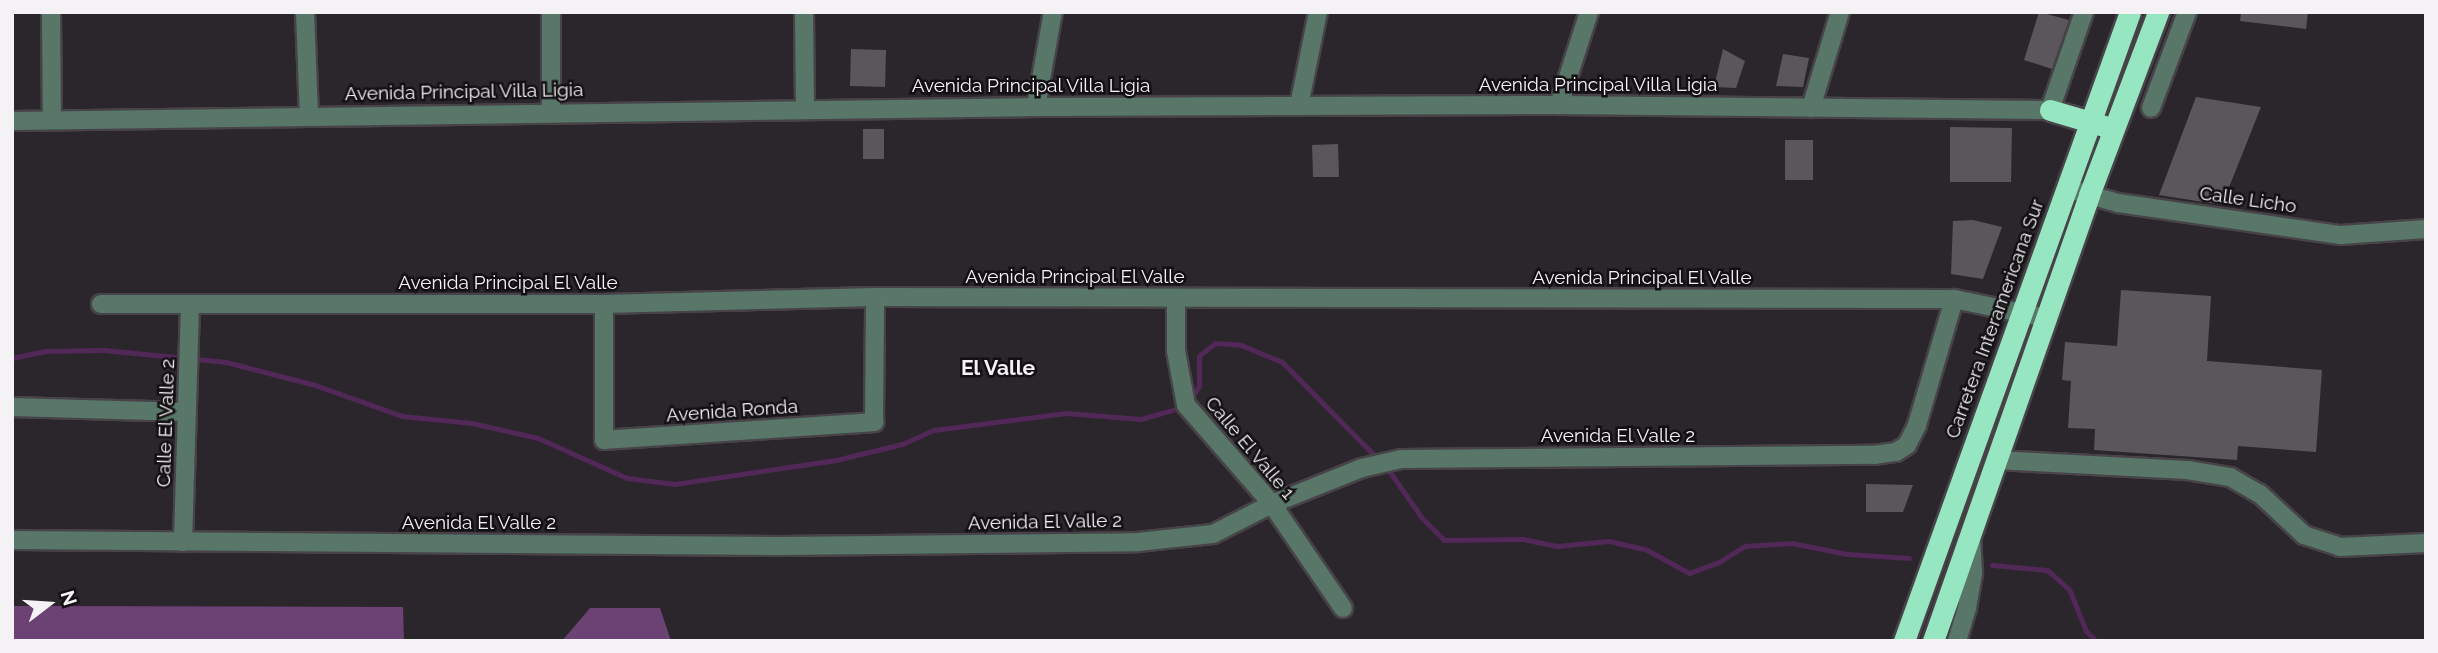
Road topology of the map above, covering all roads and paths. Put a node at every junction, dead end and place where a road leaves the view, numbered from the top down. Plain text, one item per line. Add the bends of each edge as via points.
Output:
1 (51, 12) edge
2 (305, 12) edge
3 (551, 12) edge
4 (804, 12) edge
5 (1053, 12) edge
6 (1318, 12) edge
7 (1589, 12) edge
8 (1840, 12) edge
9 (2084, 12) edge
10 (2130, 12) edge
11 (2158, 12) edge
12 (2187, 12) edge
13 (1559, 105) junction
14 (1298, 106) junction
15 (1036, 107) junction
16 (805, 108) junction
17 (1811, 108) junction
18 (2151, 108) dead end
19 (2050, 110) junction
20 (551, 112) junction
21 (309, 116) junction
22 (52, 120) junction
23 (12, 121) edge
24 (2091, 123) junction
25 (2117, 129) junction
26 (2066, 188) junction
27 (2089, 195) junction
28 (2426, 229) edge
29 (876, 297) junction
30 (1176, 299) junction
31 (1954, 299) junction
32 (101, 304) dead end
33 (604, 304) junction
34 (190, 306) junction
35 (2022, 311) junction
36 (2046, 318) junction
37 (12, 407) edge
38 (187, 412) junction
39 (1996, 460) junction
40 (1272, 504) junction
41 (1970, 535) junction
42 (12, 540) edge
43 (183, 542) junction
44 (2426, 543) edge
45 (1343, 608) dead end
46 (1904, 641) edge
47 (1933, 641) edge
48 (1956, 641) edge

1 - 22 street
2 - 21 street
3 - 20 street
4 - 16 street
5 - 15 street
6 - 14 street
7 - 13 street
8 - 17 street
9 - 19 street
10 - 24 highway, Carretera Interamericana Sur
11 - 25 highway
12 - 18 street
13 - 14 street, Avenida Principal Villa Ligia
13 - 17 street, Avenida Principal Villa Ligia
14 - 15 street, Avenida Principal Villa Ligia
15 - 16 street, Avenida Principal Villa Ligia
16 - 20 street, Avenida Principal Villa Ligia
17 - 19 street, Avenida Principal Villa Ligia
19 - 24 highway
20 - 21 street, Avenida Principal Villa Ligia
21 - 22 street, Avenida Principal Villa Ligia
22 - 23 street, Avenida Principal Villa Ligia
24 - 25 highway
24 - 26 highway, Carretera Interamericana Sur
25 - 27 highway
26 - 27 street, Calle Licho
26 - 35 highway, Carretera Interamericana Sur
27 - 28 street, Calle Licho via 2341,235
27 - 36 highway
29 - 30 street, Avenida Principal El Valle
29 - 33 street, Avenida Principal El Valle
29 - 33 street, Avenida Ronda via 874,422 604,440
30 - 31 street, Avenida Principal El Valle
30 - 40 street, Calle El Valle 1 via 1176,351 1186,405
31 - 35 street, Avenida Principal El Valle
31 - 40 street, Avenida El Valle 2 via 1917,425 1907,445 1896,452 1395,460
32 - 34 street, Avenida Principal El Valle
33 - 34 street, Avenida Principal El Valle
34 - 38 street, Calle El Valle 2
35 - 36 street, Avenida Principal El Valle
35 - 46 highway, Carretera Interamericana Sur
36 - 39 highway
37 - 38 street
38 - 43 street, Calle El Valle 2
39 - 41 highway
39 - 44 street via 2187,470 2230,477 2260,494 2304,535 2340,547
40 - 43 street, Avenida El Valle 2 via 1213,534 1138,542 779,546
40 - 45 street, Calle El Valle 1
41 - 47 highway
41 - 48 street via 1973,573
42 - 43 street, Avenida El Valle 2

